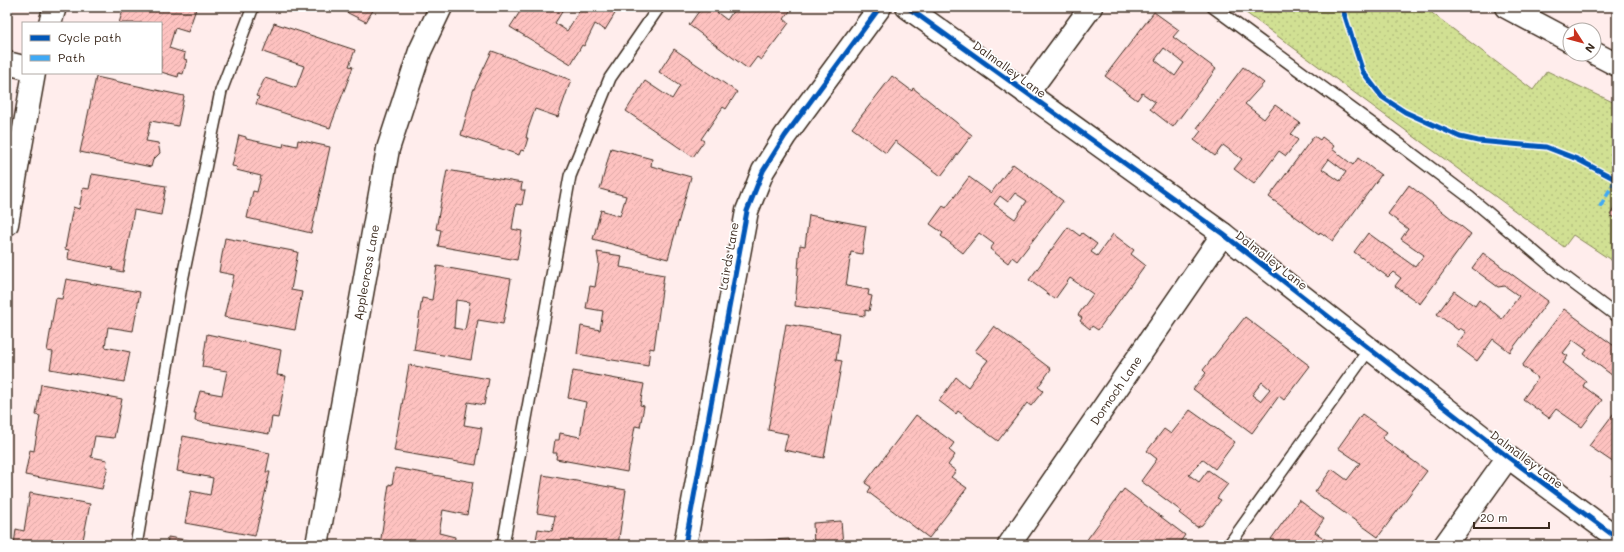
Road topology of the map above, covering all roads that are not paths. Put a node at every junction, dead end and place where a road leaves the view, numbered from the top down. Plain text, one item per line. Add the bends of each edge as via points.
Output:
1 (55, 7) edge
2 (252, 7) edge
3 (441, 7) edge
4 (659, 7) edge
5 (880, 7) edge
6 (907, 7) edge
7 (1091, 7) edge
8 (1213, 7) edge
9 (1513, 9) edge
10 (50, 22) edge
11 (1562, 37) edge
12 (1602, 58) edge
13 (7, 63) edge
14 (1617, 66) edge
15 (22, 67) edge
16 (34, 74) edge
17 (1027, 94) junction
18 (7, 224) edge
19 (1223, 234) junction
20 (1617, 316) edge
21 (1370, 348) junction
22 (1508, 457) junction
23 (1617, 538) edge
24 (136, 545) edge
25 (317, 545) edge
26 (503, 545) edge
27 (685, 545) edge
28 (1009, 545) edge
29 (1229, 545) edge
30 (1444, 545) edge

1 - 10 street
2 - 24 lane via 221,91 182,281
3 - 25 street, Applecross Lane via 420,51 388,148
4 - 26 lane via 610,78 570,176
5 - 27 street, Lairds Lane via 784,136 763,171 747,210
6 - 17 street, Dalmalley Lane
7 - 17 street
8 - 20 lane via 1456,187 1557,271
9 - 11 street
12 - 14 street
13 - 15 street
16 - 18 street
17 - 19 street, Dalmalley Lane
19 - 21 street, Dalmalley Lane
19 - 28 street, Dornoch Lane
21 - 22 street, Dalmalley Lane
21 - 29 lane
22 - 23 street, Dalmalley Lane
22 - 30 street

